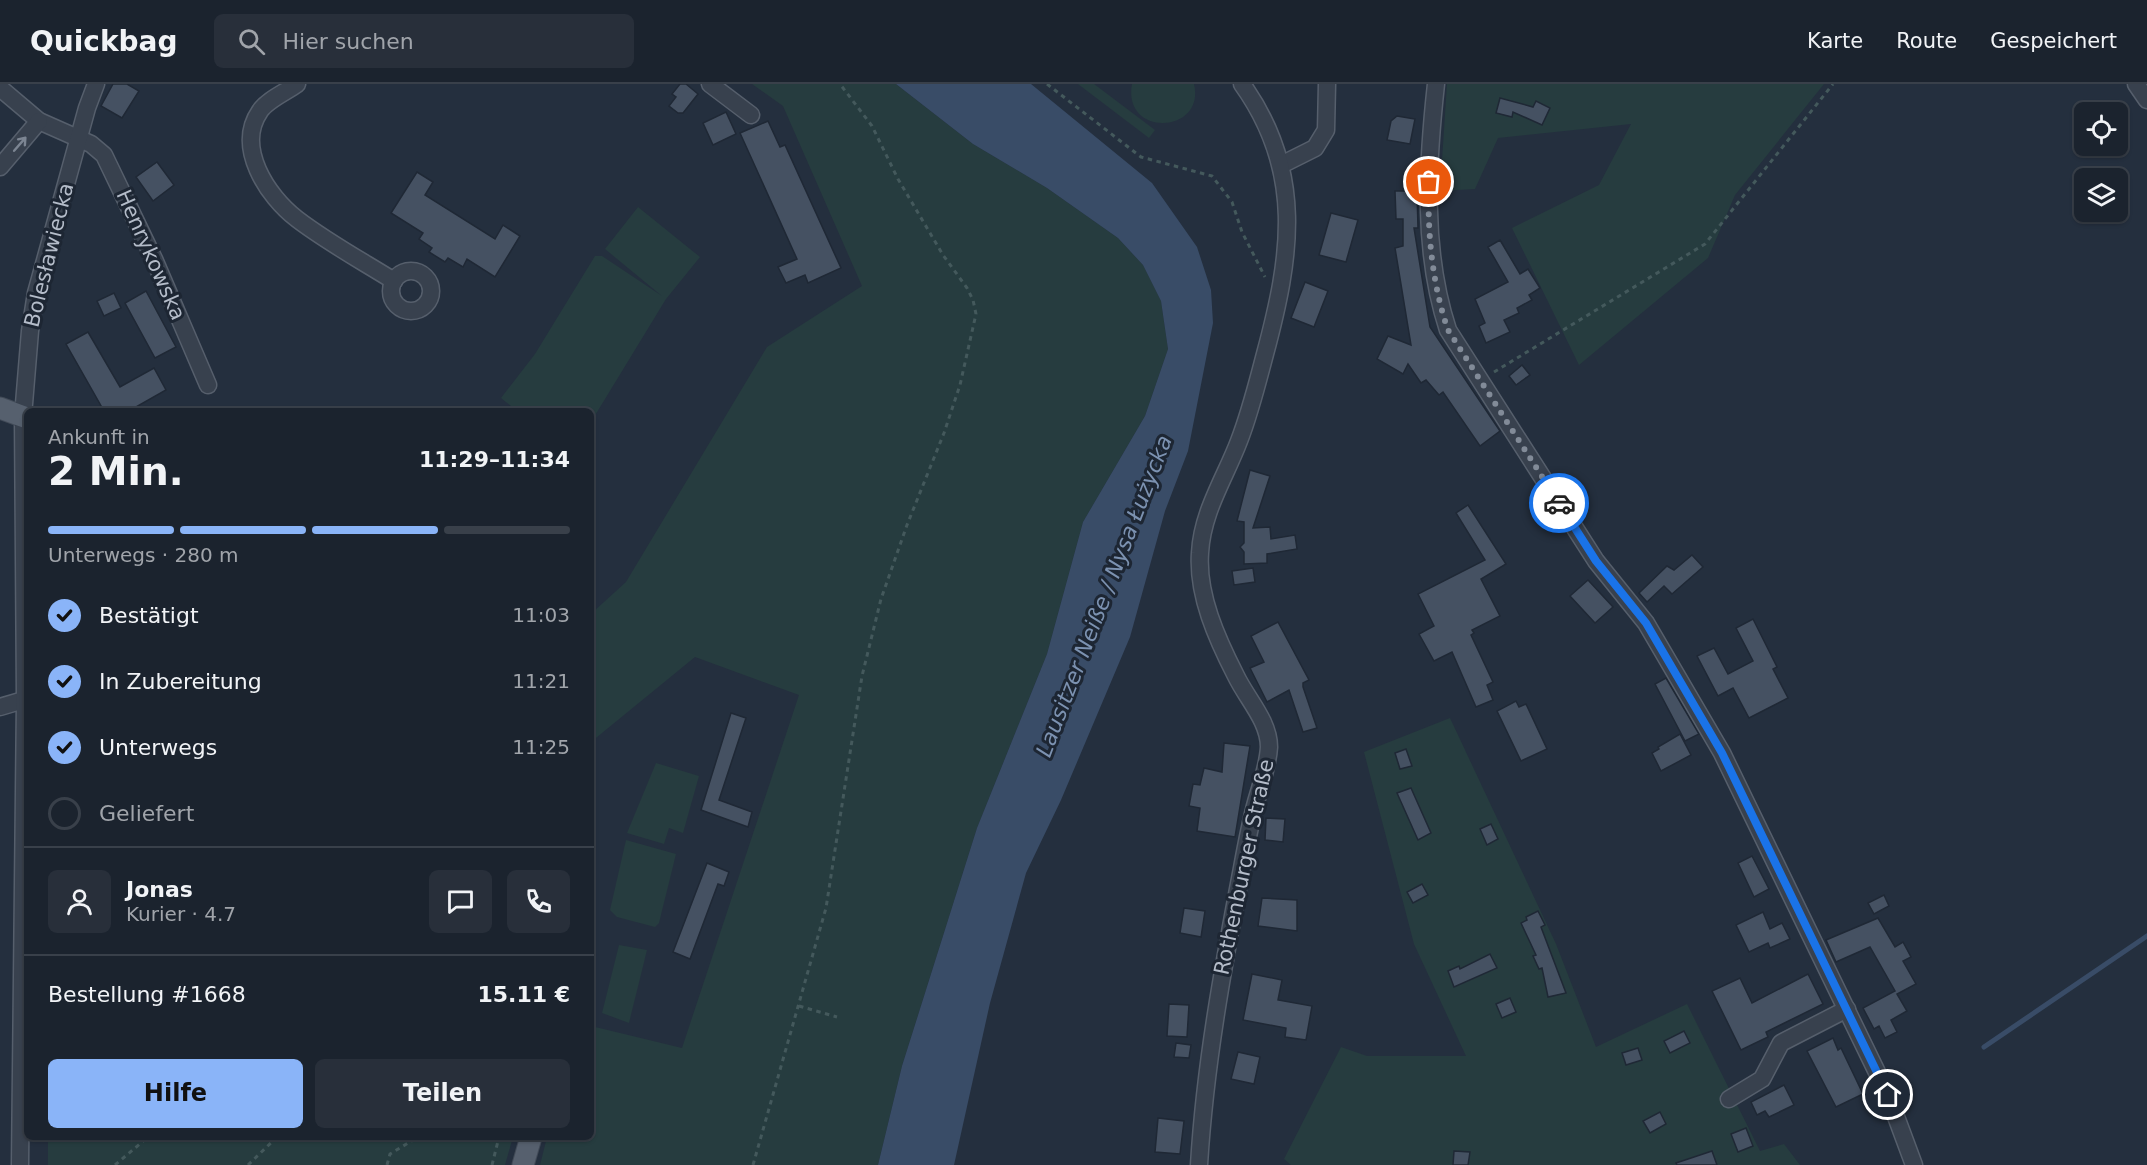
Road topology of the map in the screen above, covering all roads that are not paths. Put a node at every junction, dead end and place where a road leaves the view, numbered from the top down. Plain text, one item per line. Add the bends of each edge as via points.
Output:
1 (96, 84) edge
2 (297, 84) edge
3 (710, 84) edge
4 (1242, 84) edge
5 (1327, 84) edge
6 (1436, 84) edge
7 (2136, 84) edge
8 (0, 88) edge
9 (2147, 100) edge
10 (751, 115) dead end
11 (39, 121) junction
12 (78, 138) junction
13 (1281, 165) junction
14 (0, 167) edge
15 (394, 281) dead end
16 (208, 385) dead end
17 (0, 408) edge
18 (26, 408) edge
19 (24, 417) edge
20 (24, 700) edge
21 (0, 707) edge
22 (24, 854) edge
23 (1847, 1010) junction
24 (1729, 1099) dead end
25 (530, 1140) edge
26 (20, 1165) edge
27 (523, 1165) edge
28 (1199, 1165) edge
29 (1914, 1165) edge

1 - 12 street, Bolesławiecka
2 - 15 street via 261,110 249,139 250,153 282,204 296,218
3 - 10 street
4 - 13 street, Rothenburger Straße via 1265,121
5 - 13 street via 1326,130 1316,148
6 - 23 street via 1428,201 1438,296 1448,330 1596,561 1646,623 1722,753
7 - 9 street
8 - 11 street, Henrykowska
11 - 12 street, Henrykowska
14 -> 11 street
12 - 16 street, Henrykowska via 100,150 108,160
12 - 18 street, Bolesławiecka via 36,293
13 - 28 street, Rothenburger Straße via 1288,215 1287,256 1276,309 1250,411 1210,505 1200,551 1200,574 1214,626 1236,676 1264,724 1269,750 1220,980
17 - 19 main road
20 - 21 street
22 - 26 street, Bolesławiecka
23 - 24 street via 1780,1043 1761,1079
23 - 29 street via 1888,1095
25 - 27 main road

